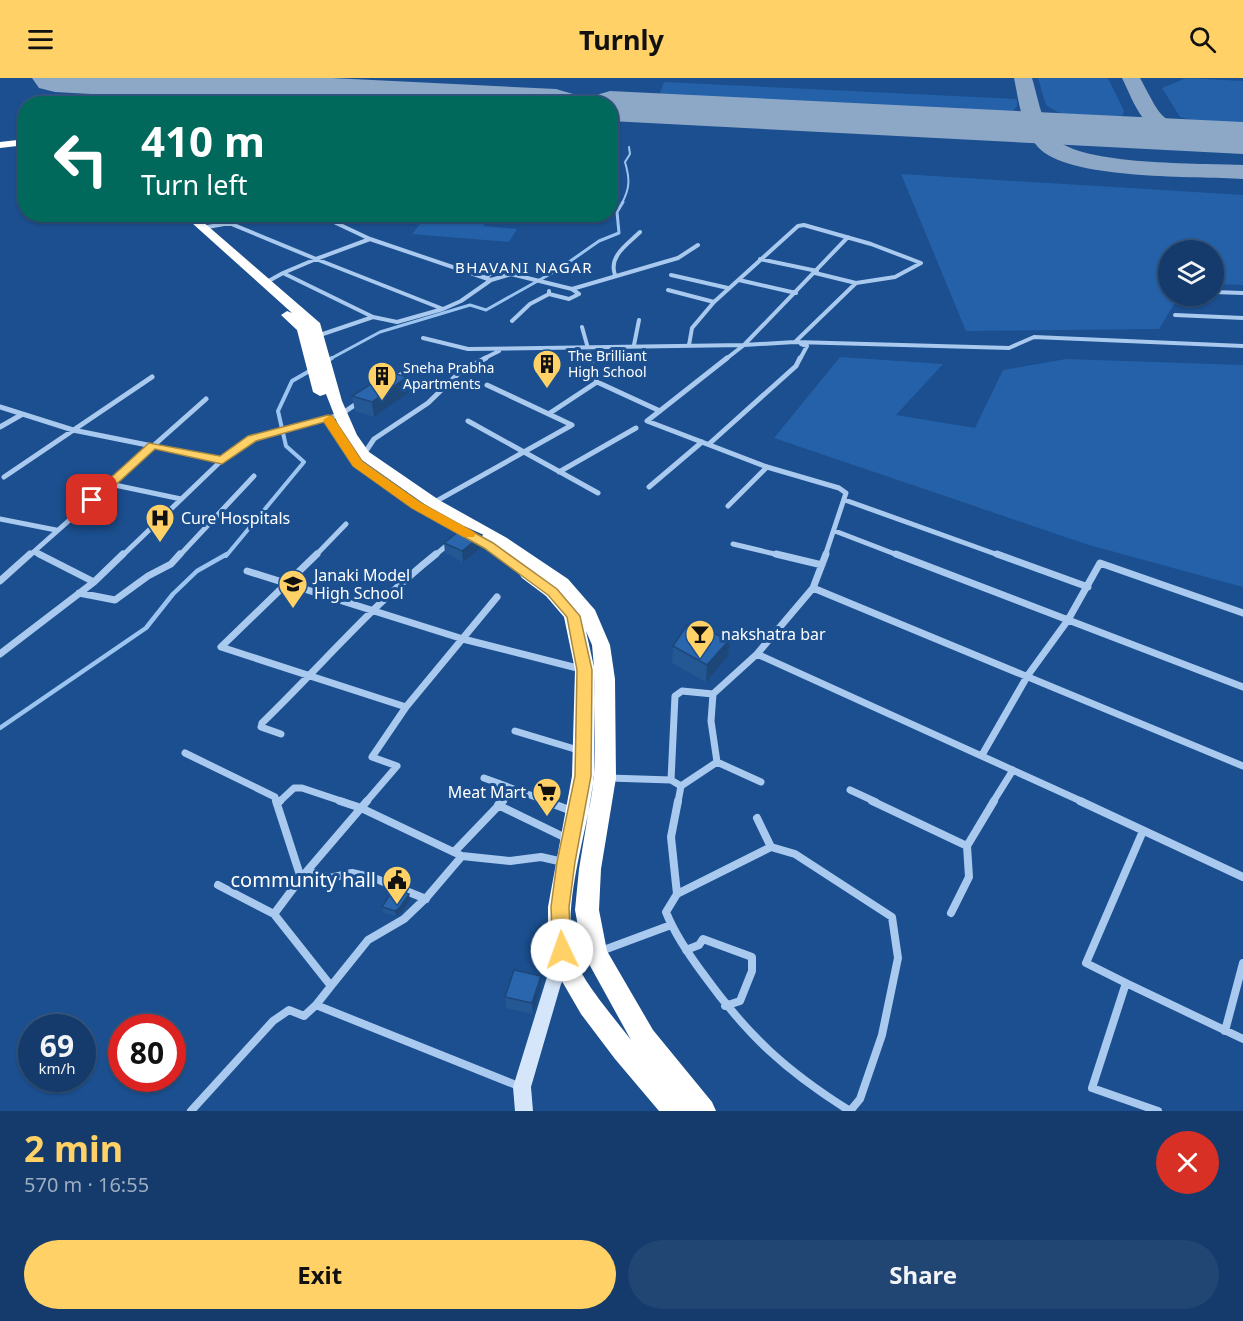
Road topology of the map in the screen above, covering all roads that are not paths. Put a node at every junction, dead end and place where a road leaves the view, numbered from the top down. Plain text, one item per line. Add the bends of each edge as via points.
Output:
1 (18, 144) edge
2 (0, 146) edge
3 (185, 222) edge
4 (196, 222) edge
5 (235, 222) edge
6 (335, 222) edge
7 (229, 223) junction
8 (202, 228) junction
9 (639, 232) dead end
10 (849, 237) junction
11 (370, 238) junction
12 (698, 245) dead end
13 (316, 259) junction
14 (760, 259) junction
15 (504, 266) dead end
16 (816, 272) junction
17 (283, 273) junction
18 (671, 274) dead end
19 (615, 275) junction
20 (485, 277) junction
21 (491, 280) junction
22 (739, 280) junction
23 (265, 283) junction
24 (856, 283) junction
25 (548, 284) junction
26 (728, 288) junction
27 (572, 289) junction
28 (668, 290) dead end
29 (1224, 292) edge
30 (796, 293) junction
31 (1243, 293) edge
32 (549, 294) junction
33 (714, 302) junction
34 (443, 309) junction
35 (1175, 315) dead end
36 (373, 317) junction
37 (1243, 318) edge
38 (639, 320) dead end
39 (512, 321) dead end
40 (582, 327) dead end
41 (318, 336) junction
42 (423, 338) dead end
43 (795, 342) junction
44 (634, 345) junction
45 (689, 345) junction
46 (744, 345) junction
47 (1243, 346) edge
48 (588, 347) junction
49 (501, 349) junction
50 (315, 355) junction
51 (440, 368) dead end
52 (152, 376) dead end
53 (597, 382) junction
54 (386, 384) edge
55 (487, 385) dead end
56 (368, 396) edge
57 (206, 399) dead end
58 (0, 407) edge
59 (331, 410) junction
60 (660, 411) junction
61 (550, 413) junction
62 (21, 415) junction
63 (468, 421) dead end
64 (0, 427) edge
65 (636, 428) dead end
66 (73, 430) junction
67 (706, 443) junction
68 (153, 446) junction
69 (524, 452) junction
70 (364, 455) junction
71 (222, 460) junction
72 (767, 467) junction
73 (560, 472) junction
74 (254, 476) dead end
75 (4, 477) dead end
76 (110, 484) junction
77 (649, 487) dead end
78 (598, 493) dead end
79 (181, 499) junction
80 (846, 500) junction
81 (433, 503) junction
82 (728, 506) dead end
83 (0, 519) edge
84 (346, 524) dead end
85 (56, 530) junction
86 (835, 531) junction
87 (457, 538) edge
88 (733, 544) dead end
89 (34, 552) junction
90 (822, 565) junction
91 (247, 571) dead end
92 (0, 581) edge
93 (94, 582) junction
94 (288, 584) junction
95 (1088, 587) junction
96 (813, 588) junction
97 (79, 593) junction
98 (497, 597) dead end
99 (375, 611) junction
100 (1243, 614) edge
101 (1068, 620) junction
102 (463, 639) junction
103 (0, 654) edge
104 (757, 654) junction
105 (585, 670) junction
106 (1028, 675) junction
107 (311, 676) junction
108 (1243, 687) edge
109 (713, 694) junction
110 (406, 707) junction
111 (515, 731) dead end
112 (281, 734) dead end
113 (585, 751) junction
114 (185, 753) dead end
115 (982, 754) junction
116 (717, 762) junction
117 (1243, 766) edge
118 (1013, 770) junction
119 (484, 778) dead end
120 (605, 778) junction
121 (671, 780) junction
122 (761, 782) dead end
123 (681, 786) junction
124 (513, 790) junction
125 (850, 790) dead end
126 (277, 804) junction
127 (498, 805) junction
128 (361, 808) junction
129 (575, 812) junction
130 (757, 818) dead end
131 (1143, 831) junction
132 (967, 846) junction
133 (771, 847) junction
134 (569, 852) junction
135 (458, 854) junction
136 (304, 874) junction
137 (1243, 877) edge
138 (218, 885) dead end
139 (677, 894) junction
140 (426, 899) junction
141 (274, 914) junction
142 (951, 914) dead end
143 (671, 926) junction
144 (686, 950) junction
145 (595, 953) junction
146 (1243, 963) edge
147 (564, 964) junction
148 (1126, 983) junction
149 (331, 986) junction
150 (316, 1005) junction
151 (725, 1006) junction
152 (1225, 1031) junction
153 (1243, 1039) edge
154 (522, 1087) junction
155 (191, 1111) edge
156 (524, 1111) edge
157 (676, 1111) edge
158 (702, 1111) edge
159 (850, 1111) edge
160 (1158, 1111) edge

1 - 2 highway
3 - 50 highway via 303,329
4 - 8 highway
5 - 7 street
6 - 11 street
7 - 8 street
7 - 13 street
8 - 23 highway
9 - 19 street via 615,257
10 - 14 street via 798,226
10 - 16 street
10 - 24 street via 921,262 895,277
11 - 13 street
11 - 20 street
12 - 19 street via 678,258
13 - 17 street
13 - 34 street
14 - 16 street
14 - 22 street
15 - 20 street
16 - 24 street
16 - 30 street
17 - 23 street
17 - 36 street
18 - 26 street
19 - 27 street
20 - 21 street
21 - 25 street via 504,274
21 - 34 street
22 - 26 street
22 - 30 street
23 - 41 highway via 315,326
24 - 43 street
25 - 27 street
25 - 32 street
26 - 33 street
27 - 32 street via 579,294 571,300
28 - 33 street
29 - 31 street
30 - 46 street
32 - 39 street via 530,304
33 - 45 street via 693,328
34 - 36 street via 398,322
35 - 37 street
36 - 41 street
38 - 44 street
40 - 48 street
41 - 50 highway
42 - 49 street via 468,349
43 - 46 street
43 - 47 street via 1009,348 1034,337
43 - 67 street via 807,346 796,366
44 - 45 street
44 - 48 street
45 - 46 street
46 - 60 street
48 - 49 street
48 - 53 street
49 - 70 street via 460,372 428,403 374,439
50 - 59 highway
51 - 54 street via 405,372
52 - 66 street
53 - 60 street
53 - 61 street
55 - 61 street
56 - 59 street
57 - 68 street
58 - 62 street
59 - 70 highway
59 - 71 street via 297,426 252,439
59 - 105 highway via 339,439 358,464 417,505 489,546 552,592 573,616
60 - 67 street via 647,421
61 - 69 street via 572,425
62 - 64 street
62 - 66 street
63 - 69 street
65 - 73 street
66 - 68 street
66 - 75 street
67 - 72 street
67 - 77 street
68 - 71 street
68 - 76 street
69 - 73 street
69 - 81 street
70 - 81 highway
71 - 79 street
72 - 80 street via 839,488 846,493
72 - 82 street
73 - 78 street
74 - 97 street via 171,564 115,600
76 - 79 street
76 - 85 street
79 - 93 street
80 - 86 street
80 - 95 street
81 - 120 highway via 562,583 586,610 601,645 605,679
83 - 85 street
84 - 94 street
85 - 89 street
86 - 90 street
86 - 101 street
87 - 99 street via 402,581
88 - 90 street
89 - 92 street
89 - 93 street
90 - 96 street
91 - 94 street
93 - 97 street
94 - 99 street
94 - 107 street via 221,647
95 - 100 street via 1100,563
95 - 101 street
96 - 104 street
96 - 106 street
97 - 103 street
98 - 102 street
99 - 102 street
99 - 107 street
101 - 106 street
101 - 108 street
102 - 105 street
102 - 110 street
104 - 109 street
104 - 115 street
105 - 113 highway
106 - 115 street
106 - 117 street
107 - 110 street
107 - 112 street via 262,723 261,726
109 - 116 street via 711,721
109 - 121 street via 682,691 675,696
110 - 128 street via 372,757 397,766
111 - 113 street
113 - 129 highway
114 - 126 street via 275,797
115 - 118 street
116 - 122 street
116 - 123 street
118 - 131 street
118 - 132 street
119 - 124 street
120 - 121 street
120 - 145 highway via 586,910
121 - 123 street
123 - 139 street via 671,837
124 - 127 street
124 - 129 street
125 - 132 street
126 - 128 street via 294,788 302,788
126 - 136 street
127 - 134 street
127 - 135 street
128 - 135 street
128 - 136 street
129 - 134 highway
130 - 133 street
131 - 137 street
131 - 148 street via 1086,963
132 - 142 street via 969,877
133 - 139 street
133 - 159 street via 795,854 892,917 898,958 882,1035 861,1099
134 - 135 street via 510,861
134 - 147 highway via 560,907
135 - 140 street
136 - 140 street via 330,878 352,873
136 - 141 street
138 - 141 street
139 - 143 street via 666,912
140 - 149 street via 402,921 374,934
141 - 149 street
143 - 144 street
143 - 145 street
144 - 151 street
144 - 151 street via 703,939 752,957 752,971 740,1000
145 - 147 street
145 - 158 highway via 644,1038
146 - 152 street
147 - 154 street via 553,982
147 - 157 highway via 590,1006
148 - 152 street
148 - 160 street via 1092,1088
149 - 150 street
150 - 154 street
150 - 155 street via 304,1016 289,1010 273,1021
151 - 159 street via 752,1037 804,1082
152 - 153 street
154 - 156 street

